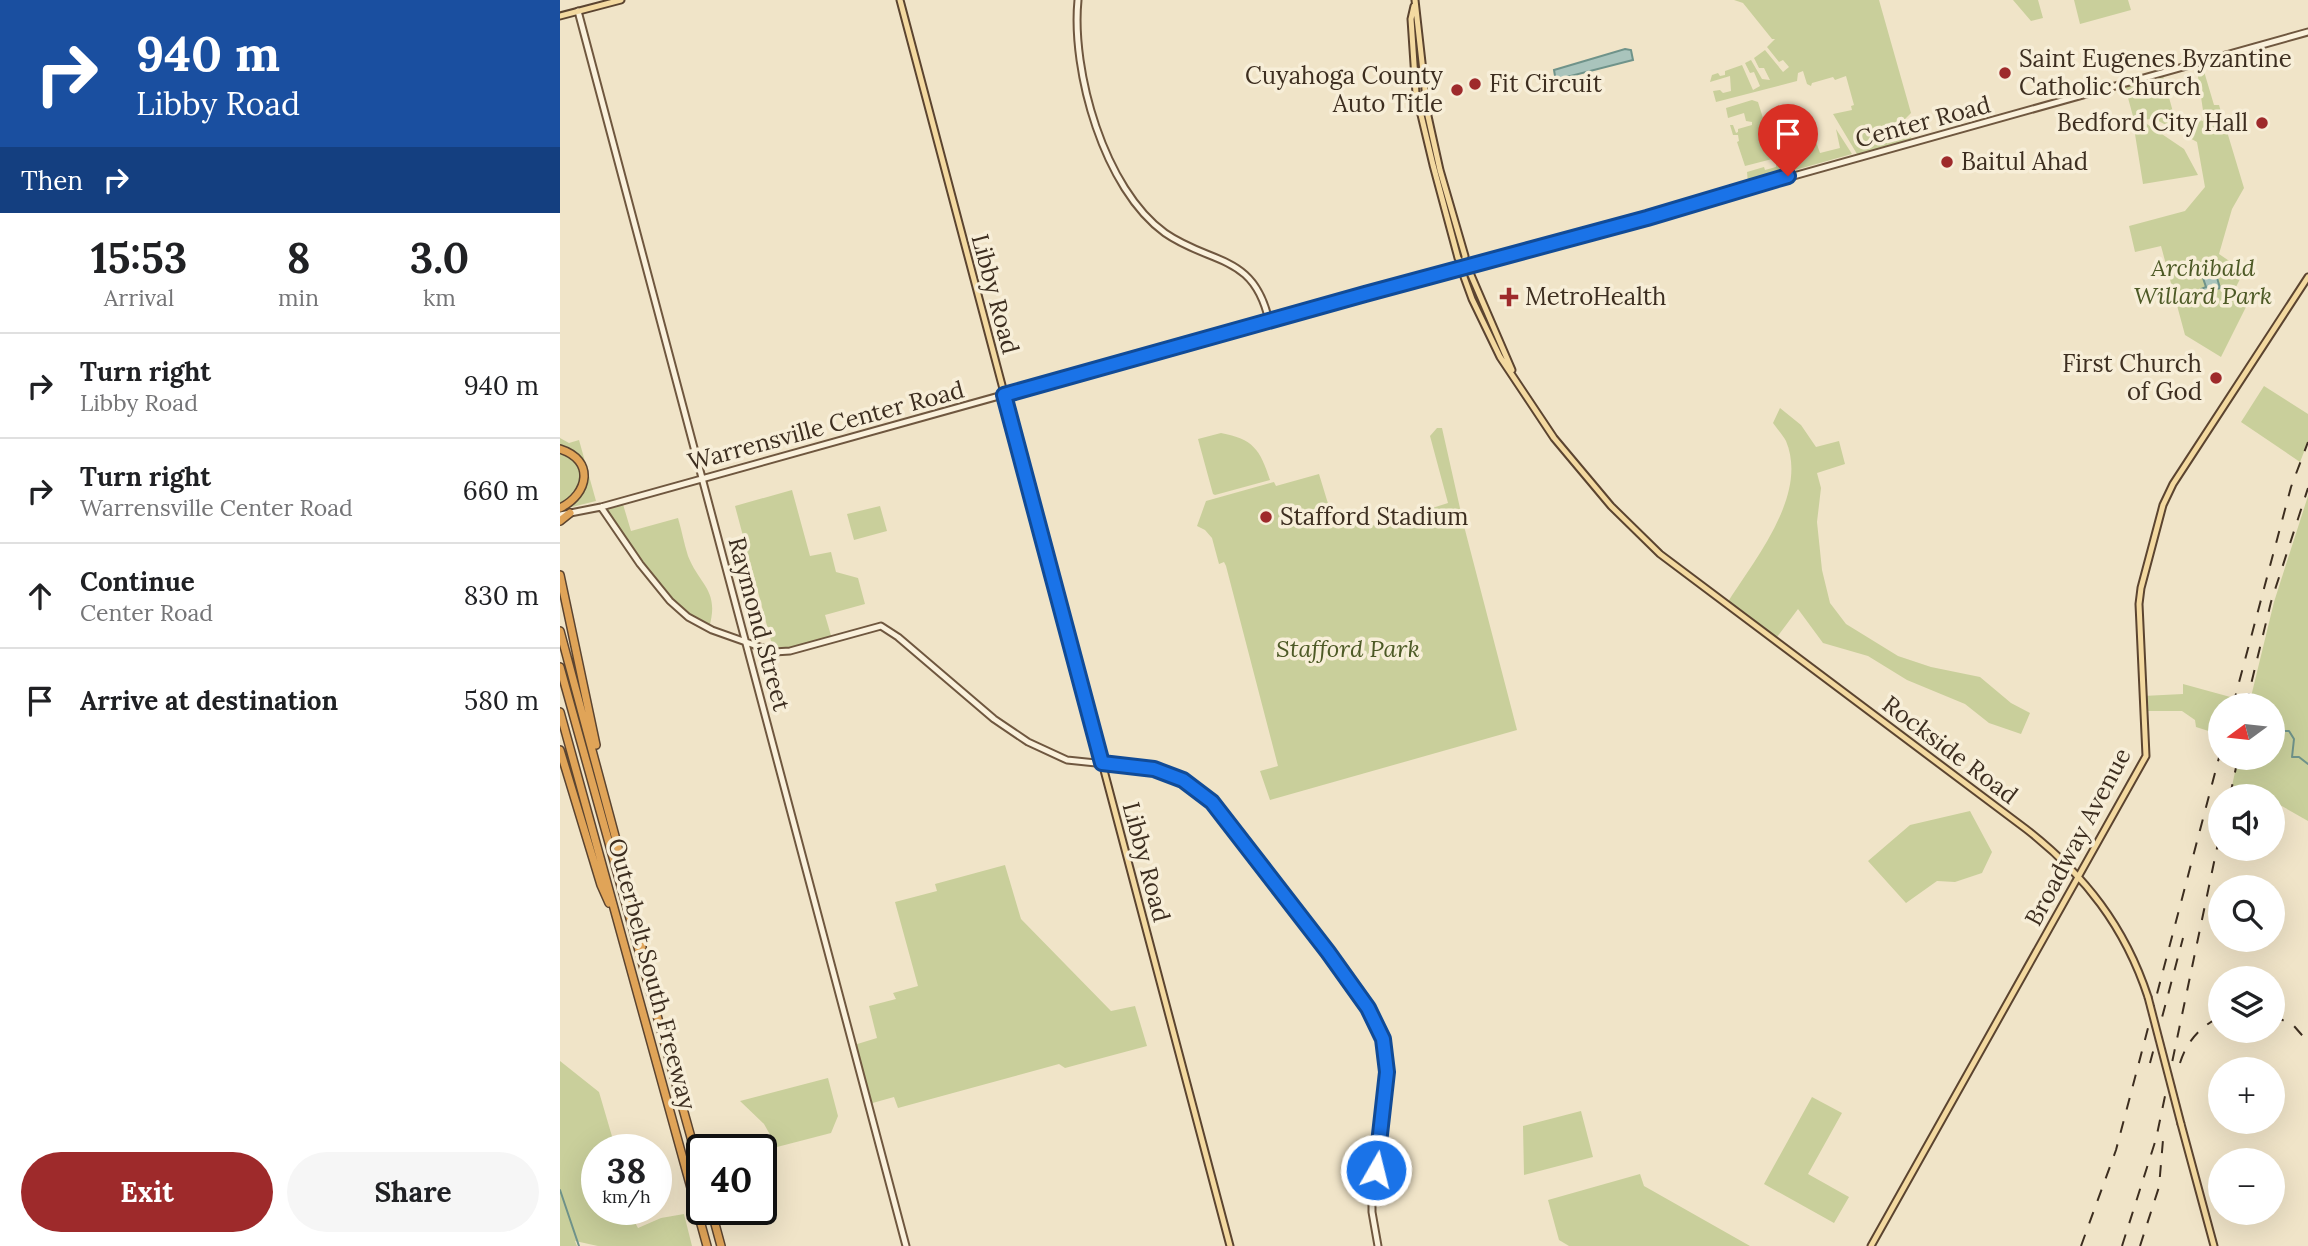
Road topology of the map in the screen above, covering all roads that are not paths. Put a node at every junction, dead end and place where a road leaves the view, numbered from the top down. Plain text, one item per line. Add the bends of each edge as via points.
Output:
1 (621, 0) edge
2 (900, 0) edge
3 (1077, 0) edge
4 (1415, 2) edge
5 (578, 11) junction
6 (560, 16) edge
7 (2308, 32) edge
8 (1465, 267) junction
9 (2308, 277) edge
10 (1269, 321) junction
11 (1004, 395) junction
12 (560, 449) edge
13 (701, 479) junction
14 (601, 507) junction
15 (560, 508) edge
16 (570, 513) junction
17 (560, 515) edge
18 (560, 521) edge
19 (560, 575) edge
20 (560, 631) edge
21 (745, 642) junction
22 (560, 667) edge
23 (560, 712) edge
24 (560, 750) edge
25 (1102, 763) junction
26 (597, 767) junction
27 (2080, 876) junction
28 (620, 929) junction
29 (669, 1060) junction
30 (690, 1134) edge
31 (715, 1225) edge
32 (707, 1246) edge
33 (720, 1246) edge
34 (906, 1246) edge
35 (1230, 1246) edge
36 (1378, 1246) edge
37 (1871, 1246) edge
38 (2214, 1246) edge

1 - 5 main road
2 - 11 main road, Libby Road
3 - 10 street via 1081,68 1096,125 1120,179 1164,232 1247,276 1262,298
4 - 8 main road, Rockside Road via 1411,19 1416,94 1457,253
5 - 6 main road
5 - 13 street, Raymond Street
7 - 8 street, Center Road
8 - 10 street, Warrensville Center Road
8 - 27 main road, Rockside Road via 1464,277 1500,357 1547,428 1611,506 1660,554 2026,829
9 - 27 main road, Broadway Avenue via 2163,505 2139,604 2146,756
10 - 11 street, Warrensville Center Road
11 - 13 street, Warrensville Center Road
11 - 25 main road, Libby Road
12 - 15 highway via 579,462 584,480 578,497
13 - 14 street, Warrensville Center Road
13 - 21 street, Raymond Street
14 - 16 street, Warrensville Center Road
14 - 21 street via 670,601 688,617
16 - 17 street, Warrensville Center Road
16 - 18 highway
19 - 26 highway
20 - 26 highway
21 - 25 street via 774,652 790,651 881,626 993,719 1028,742 1067,760
21 - 34 street, Raymond Street
22 - 29 highway, Outerbelt South Freeway
23 - 28 highway, Outerbelt South Freeway
24 - 28 highway via 601,885
25 - 35 main road, Libby Road
25 - 36 street via 1154,769 1183,780 1212,802 1377,1023 1387,1072 1372,1195
26 - 29 highway
27 - 37 main road, Broadway Avenue
27 - 38 main road, Rockside Road, bridge via 2113,920 2138,967
28 - 32 highway, Outerbelt South Freeway
29 - 30 highway, Outerbelt South Freeway
31 - 33 highway

